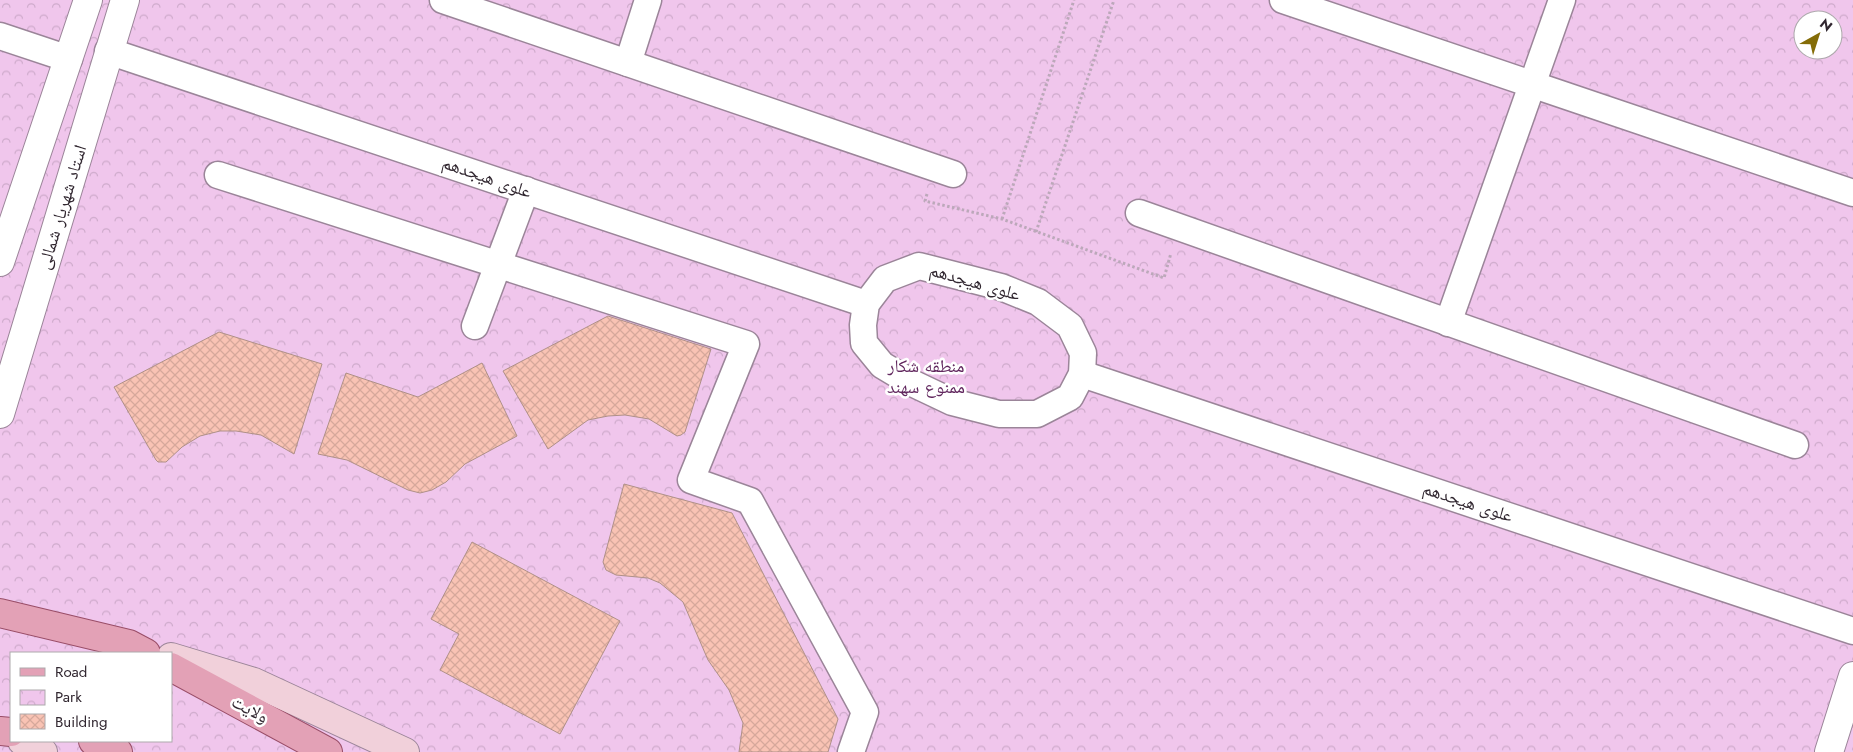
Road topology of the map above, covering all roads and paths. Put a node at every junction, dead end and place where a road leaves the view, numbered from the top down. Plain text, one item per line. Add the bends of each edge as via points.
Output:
1 (88, 0) edge
2 (125, 0) edge
3 (443, 0) edge
4 (648, 0) edge
5 (1074, 0) edge
6 (1114, 0) edge
7 (1283, 0) edge
8 (1562, 0) edge
9 (0, 36) edge
10 (108, 50) junction
11 (69, 59) junction
12 (628, 63) junction
13 (1532, 83) junction
14 (943, 170) joint
15 (218, 175) dead end
16 (526, 190) junction
17 (1853, 193) edge
18 (1139, 213) dead end
19 (1002, 219) junction
20 (1177, 227) junction
21 (1036, 232) junction
22 (0, 262) edge
23 (498, 264) junction
24 (866, 304) junction
25 (1448, 323) junction
26 (475, 326) dead end
27 (1082, 374) junction
28 (0, 414) edge
29 (1795, 445) dead end
30 (0, 614) edge
31 (1853, 631) edge
32 (138, 649) edge
33 (154, 652) edge
34 (172, 657) edge
35 (172, 668) edge
36 (1853, 676) edge
37 (25, 742) edge
38 (95, 742) edge
39 (43, 752) edge
40 (118, 752) edge
41 (328, 752) edge
42 (405, 752) edge
43 (851, 752) edge
44 (1829, 752) edge

1 - 11 street
2 - 10 street, استاد شهریار شمالی
3 - 12 street
4 - 12 street
5 - 19 path
6 - 21 path
7 - 13 street
8 - 13 street
9 - 11 street
10 - 16 street, علوی هیجدهم
10 - 28 street, استاد شهریار شمالی
11 - 22 street
12 - 14 street
13 - 17 street
13 - 25 street
14 - 19 path via 925,201
15 - 23 street
16 - 23 street
16 - 24 street, علوی هیجدهم
18 - 20 street
19 - 21 path
20 - 21 path via 1164,278
20 - 25 street
23 - 26 street
23 - 43 street via 746,344 691,480 750,501 864,712
24 - 27 street, علوی هیجدهم via 885,279 919,266 1001,287 1038,302 1070,326 1083,353
24 - 27 street, علوی هیجدهم via 864,343 882,365 952,402 999,414 1038,414 1070,397
25 - 29 street
27 - 31 street, علوی هیجدهم
30 - 32 main road
32 - 33 main road
34 - 42 main road via 254,682
35 - 41 main road, ولایت
36 - 44 street
37 - 39 main road
38 - 40 main road

